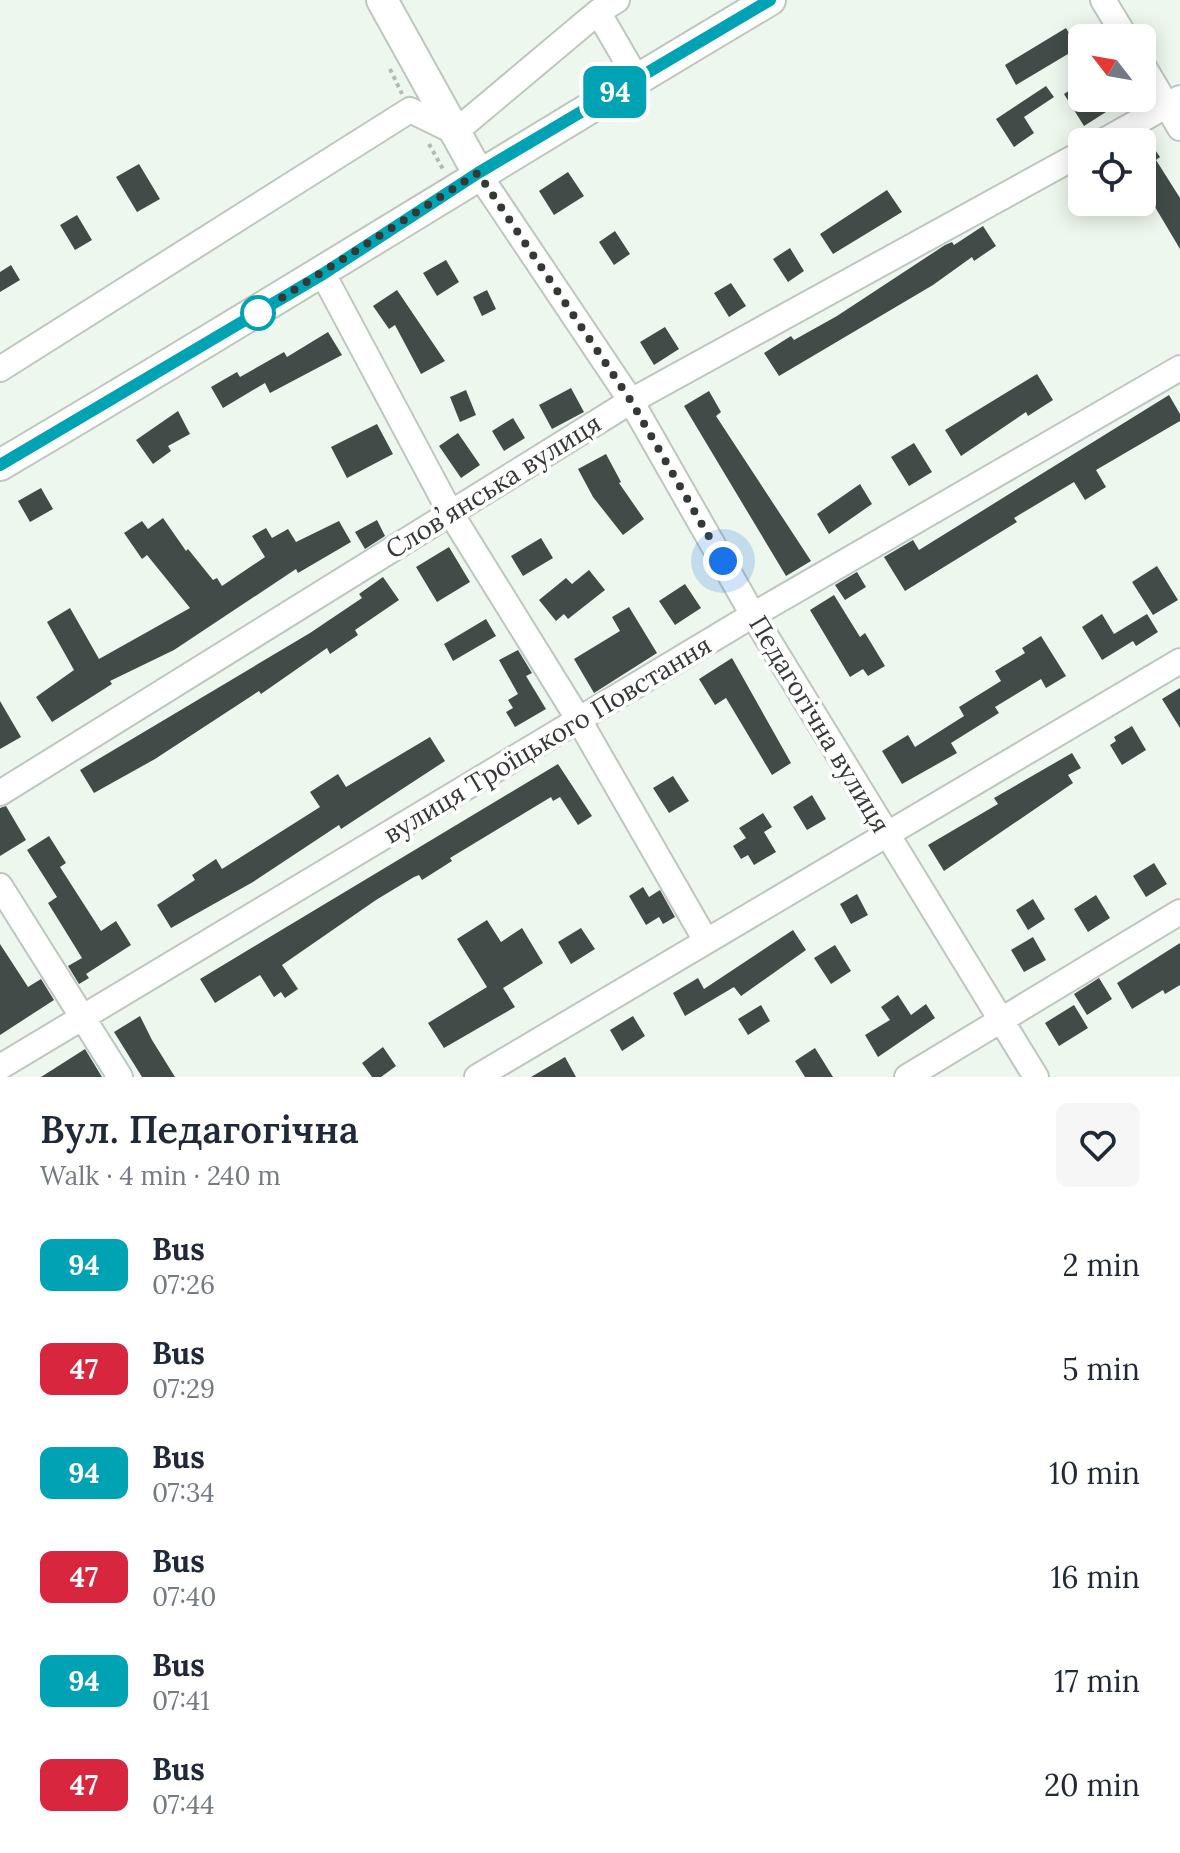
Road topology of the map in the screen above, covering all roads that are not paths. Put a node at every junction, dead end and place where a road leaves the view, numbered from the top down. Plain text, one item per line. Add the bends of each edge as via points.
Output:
1 (382, 0) edge
2 (770, 0) edge
3 (1103, 0) edge
4 (607, 6) edge
5 (1118, 24) edge
6 (637, 79) junction
7 (1156, 81) edge
8 (1174, 102) edge
9 (1127, 128) edge
10 (1180, 128) edge
11 (455, 132) junction
12 (1068, 161) edge
13 (478, 173) junction
14 (323, 274) junction
15 (1180, 368) edge
16 (0, 369) edge
17 (631, 401) junction
18 (0, 465) edge
19 (450, 512) junction
20 (753, 615) junction
21 (1180, 661) edge
22 (579, 720) junction
23 (0, 793) edge
24 (887, 834) junction
25 (0, 886) edge
26 (1180, 912) edge
27 (705, 939) junction
28 (82, 1017) junction
29 (1001, 1022) junction
30 (0, 1067) edge
31 (120, 1077) edge
32 (477, 1077) edge
33 (907, 1077) edge
34 (1036, 1077) edge

1 - 11 main road, Педагогічна вулиця
2 - 6 main road
3 - 5 street
4 - 6 street
4 - 11 street
6 - 13 main road
7 - 8 street
8 - 9 street
8 - 10 street
11 - 13 main road, Педагогічна вулиця
11 - 16 street via 410,110
12 - 17 street, Словʼянська вулиця
13 - 14 main road
13 - 17 street, Педагогічна вулиця
14 - 18 main road
14 - 19 street
15 - 20 street, вулиця Троїцького Повстання
17 - 19 street, Словʼянська вулиця
17 - 20 street, Педагогічна вулиця
19 - 22 street
19 - 23 street, Словʼянська вулиця
20 - 22 street, вулиця Троїцького Повстання
20 - 24 street, Педагогічна вулиця
21 - 24 street
22 - 27 street
22 - 28 street, вулиця Троїцького Повстання
24 - 27 street
24 - 29 street, Педагогічна вулиця
25 - 28 street
26 - 29 street
27 - 32 street
28 - 30 street, вулиця Троїцького Повстання
28 - 31 street
29 - 33 street
29 - 34 street, Педагогічна вулиця

